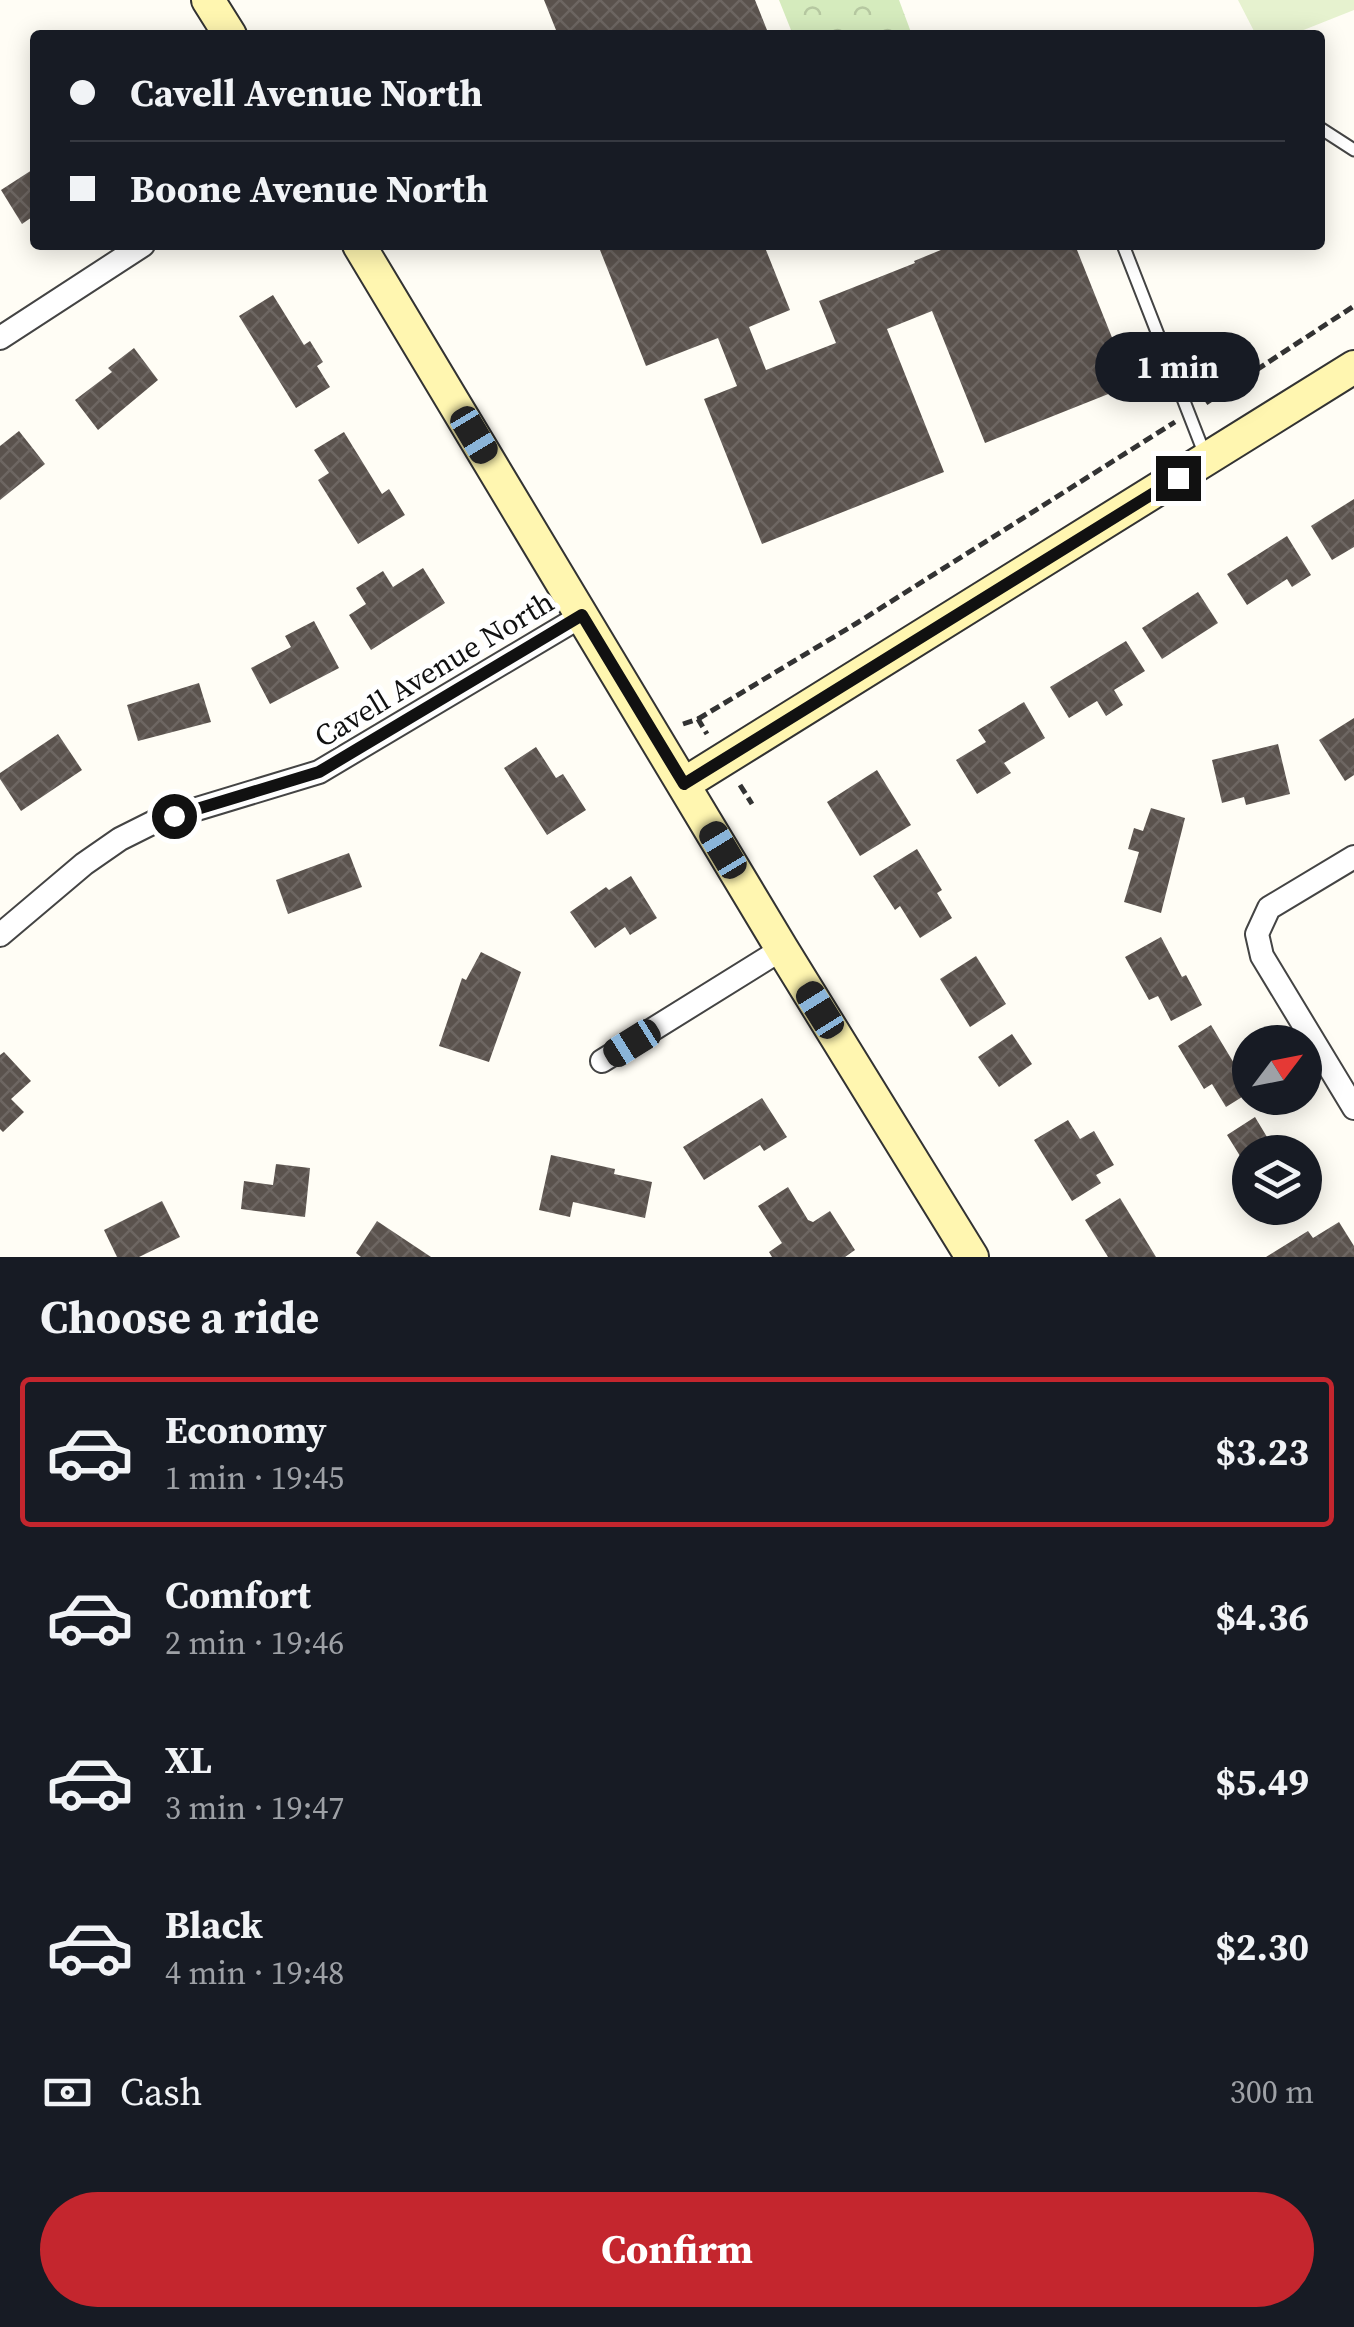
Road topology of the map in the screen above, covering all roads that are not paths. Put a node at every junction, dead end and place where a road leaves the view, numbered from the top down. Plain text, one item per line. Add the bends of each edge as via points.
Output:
1 (208, 0) edge
2 (227, 30) edge
3 (1325, 131) edge
4 (1354, 150) edge
5 (135, 250) edge
6 (362, 250) edge
7 (1125, 250) edge
8 (0, 338) edge
9 (1354, 367) edge
10 (1207, 460) junction
11 (582, 615) junction
12 (684, 784) junction
13 (1354, 857) edge
14 (0, 935) edge
15 (782, 949) junction
16 (602, 1061) dead end
17 (1354, 1108) edge
18 (972, 1257) edge

1 - 2 street
3 - 4 lane
5 - 8 street
6 - 11 street
7 - 10 lane
9 - 10 street
10 - 12 street
11 - 12 street
11 - 14 street, Cavell Avenue North via 319,772 154,822 120,839
12 - 15 street
13 - 17 street via 1269,908 1257,934 1262,956
15 - 16 street
15 - 18 street

